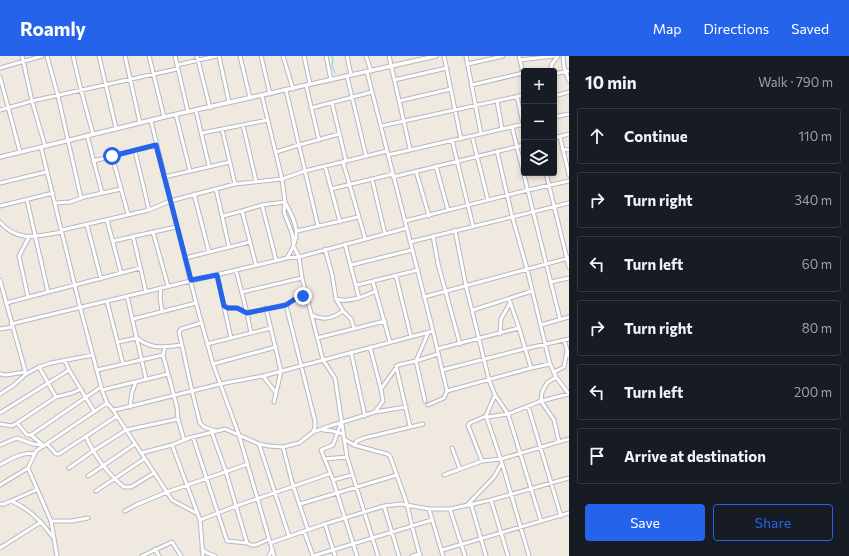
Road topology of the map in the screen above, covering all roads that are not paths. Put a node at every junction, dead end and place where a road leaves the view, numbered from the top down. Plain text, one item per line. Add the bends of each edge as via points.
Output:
1 (22, 56) edge
2 (42, 56) edge
3 (47, 56) edge
4 (73, 56) edge
5 (99, 56) edge
6 (125, 56) edge
7 (149, 56) edge
8 (175, 56) edge
9 (197, 56) edge
10 (216, 56) edge
11 (219, 56) edge
12 (240, 56) edge
13 (261, 56) edge
14 (283, 56) edge
15 (304, 56) edge
16 (326, 56) edge
17 (347, 56) edge
18 (366, 56) edge
19 (389, 56) edge
20 (410, 56) edge
21 (436, 56) edge
22 (444, 56) edge
23 (466, 56) edge
24 (503, 56) edge
25 (519, 56) edge
26 (554, 56) edge
27 (558, 56) edge
28 (562, 56) edge
29 (431, 57) edge
30 (23, 60) junction
31 (198, 60) junction
32 (520, 60) junction
33 (411, 61) junction
34 (468, 64) junction
35 (391, 66) junction
36 (177, 67) junction
37 (0, 68) edge
38 (446, 68) junction
39 (522, 68) edge
40 (551, 68) edge
41 (369, 71) junction
42 (567, 72) edge
43 (557, 74) edge
44 (154, 75) junction
45 (349, 76) junction
46 (521, 76) edge
47 (0, 77) edge
48 (130, 80) junction
49 (332, 80) junction
50 (394, 80) junction
51 (569, 81) edge
52 (105, 84) junction
53 (308, 85) junction
54 (472, 85) junction
55 (293, 89) junction
56 (451, 89) junction
57 (81, 90) junction
58 (286, 90) junction
59 (372, 92) junction
60 (569, 92) edge
61 (270, 94) junction
62 (521, 95) edge
63 (557, 95) edge
64 (58, 96) junction
65 (262, 96) junction
66 (517, 96) junction
67 (250, 98) junction
68 (352, 98) junction
69 (399, 100) junction
70 (32, 101) junction
71 (496, 101) junction
72 (229, 102) junction
73 (332, 103) junction
74 (476, 105) junction
75 (8, 108) junction
76 (210, 108) junction
77 (311, 108) junction
78 (0, 110) edge
79 (455, 110) junction
80 (196, 111) junction
81 (188, 112) junction
82 (521, 112) edge
83 (569, 114) edge
84 (176, 115) junction
85 (557, 116) edge
86 (164, 117) junction
87 (268, 120) junction
88 (150, 121) junction
89 (403, 121) junction
90 (140, 123) junction
91 (243, 125) junction
92 (521, 125) edge
93 (381, 126) junction
94 (512, 127) junction
95 (116, 128) junction
96 (502, 129) junction
97 (222, 130) junction
98 (202, 133) junction
99 (93, 134) junction
100 (339, 134) junction
101 (481, 134) junction
102 (569, 134) edge
103 (87, 135) junction
104 (472, 136) junction
105 (560, 137) junction
106 (461, 138) junction
107 (557, 138) edge
108 (67, 140) junction
109 (319, 140) junction
110 (452, 140) junction
111 (156, 145) junction
112 (299, 145) junction
113 (521, 145) edge
114 (43, 146) junction
115 (517, 146) junction
116 (410, 149) junction
117 (562, 149) junction
118 (135, 150) junction
119 (569, 150) edge
120 (20, 152) junction
121 (276, 152) junction
122 (498, 152) junction
123 (387, 153) junction
124 (112, 156) junction
125 (366, 156) junction
126 (477, 156) junction
127 (0, 157) edge
128 (93, 161) junction
129 (344, 161) junction
130 (457, 161) junction
131 (230, 162) junction
132 (209, 166) junction
133 (325, 166) junction
134 (436, 166) junction
135 (190, 171) junction
136 (305, 171) junction
137 (416, 171) junction
138 (46, 172) junction
139 (393, 175) junction
140 (569, 175) edge
141 (547, 176) edge
142 (164, 177) junction
143 (282, 179) junction
144 (372, 179) junction
145 (256, 181) junction
146 (569, 181) edge
147 (0, 183) edge
148 (235, 184) junction
149 (349, 184) junction
150 (549, 186) junction
151 (121, 189) junction
152 (216, 189) junction
153 (331, 189) junction
154 (528, 190) junction
155 (53, 193) junction
156 (102, 193) junction
157 (194, 194) junction
158 (508, 196) junction
159 (81, 198) junction
160 (27, 200) junction
161 (170, 200) junction
162 (488, 200) junction
163 (285, 202) junction
164 (56, 203) junction
165 (569, 203) edge
166 (262, 205) junction
167 (468, 205) junction
168 (0, 206) edge
169 (555, 206) junction
170 (149, 210) junction
171 (448, 210) junction
172 (242, 211) junction
173 (533, 211) junction
174 (128, 214) junction
175 (223, 216) junction
176 (428, 216) junction
177 (512, 216) junction
178 (358, 217) junction
179 (107, 220) junction
180 (405, 221) junction
181 (0, 222) edge
182 (340, 222) junction
183 (87, 225) junction
184 (318, 226) junction
185 (473, 226) junction
186 (176, 227) junction
187 (407, 228) junction
188 (455, 230) junction
189 (62, 231) junction
190 (297, 231) junction
191 (153, 232) junction
192 (385, 234) junction
193 (29, 236) junction
194 (133, 236) junction
195 (433, 236) junction
196 (36, 237) junction
197 (365, 238) junction
198 (113, 241) junction
199 (250, 242) junction
200 (410, 242) junction
201 (345, 244) junction
202 (294, 246) junction
203 (229, 247) junction
204 (325, 249) junction
205 (412, 250) junction
206 (209, 252) junction
207 (299, 257) junction
208 (185, 258) junction
209 (287, 258) junction
210 (568, 258) edge
211 (276, 260) junction
212 (547, 263) junction
213 (256, 265) junction
214 (351, 265) junction
215 (569, 267) edge
216 (140, 268) junction
217 (527, 269) junction
218 (236, 270) junction
219 (418, 270) junction
220 (121, 273) junction
221 (217, 275) junction
222 (396, 276) junction
223 (302, 278) junction
224 (569, 278) edge
225 (101, 279) junction
226 (0, 280) edge
227 (191, 280) junction
228 (373, 282) junction
229 (551, 282) junction
230 (357, 285) junction
231 (75, 286) junction
232 (168, 286) junction
233 (466, 286) junction
234 (161, 288) junction
235 (153, 290) junction
236 (376, 291) junction
237 (446, 291) junction
238 (532, 291) junction
239 (48, 292) junction
240 (146, 292) junction
241 (242, 292) junction
242 (28, 296) junction
243 (127, 296) junction
244 (307, 296) junction
245 (424, 297) junction
246 (160, 298) junction
247 (359, 298) junction
248 (336, 299) junction
249 (509, 299) junction
250 (107, 301) junction
251 (6, 303) junction
252 (196, 303) junction
253 (510, 303) junction
254 (286, 305) junction
255 (224, 306) junction
256 (80, 307) junction
257 (266, 308) junction
258 (473, 310) junction
259 (162, 311) junction
260 (343, 311) junction
261 (247, 313) junction
262 (312, 315) junction
263 (569, 318) edge
264 (560, 319) junction
265 (133, 320) junction
266 (385, 320) junction
267 (201, 323) junction
268 (12, 325) junction
269 (541, 325) junction
270 (271, 328) junction
271 (354, 328) junction
272 (519, 328) junction
273 (0, 329) edge
274 (433, 331) junction
275 (251, 333) junction
276 (428, 333) junction
277 (500, 334) junction
278 (411, 337) junction
279 (137, 338) junction
280 (231, 338) junction
281 (317, 338) junction
282 (569, 338) edge
283 (480, 339) junction
284 (564, 340) junction
285 (118, 342) junction
286 (390, 342) junction
287 (207, 344) junction
288 (460, 344) junction
289 (545, 344) junction
290 (181, 345) junction
291 (165, 347) junction
292 (276, 347) junction
293 (370, 347) junction
294 (437, 349) junction
295 (524, 349) junction
296 (568, 351) junction
297 (351, 352) junction
298 (438, 354) junction
299 (93, 355) junction
300 (163, 355) junction
301 (569, 356) edge
302 (142, 360) junction
303 (323, 360) junction
304 (485, 360) junction
305 (65, 361) junction
306 (416, 361) junction
307 (123, 364) junction
308 (213, 364) junction
309 (550, 364) junction
310 (302, 366) junction
311 (396, 366) junction
312 (39, 367) junction
313 (530, 368) junction
314 (69, 370) junction
315 (97, 370) junction
316 (442, 370) junction
317 (281, 371) junction
318 (554, 372) junction
319 (25, 373) junction
320 (0, 374) edge
321 (168, 374) junction
322 (263, 376) junction
323 (556, 377) junction
324 (146, 379) junction
325 (489, 380) junction
326 (136, 382) junction
327 (48, 383) junction
328 (220, 384) junction
329 (102, 388) junction
330 (81, 389) junction
331 (382, 389) junction
332 (192, 391) junction
333 (447, 391) junction
334 (276, 393) junction
335 (0, 394) edge
336 (569, 394) edge
337 (495, 395) junction
338 (174, 396) junction
339 (56, 397) junction
340 (86, 397) junction
341 (425, 401) dead end
342 (542, 401) junction
343 (274, 402) dead end
344 (107, 403) junction
345 (428, 405) dead end
346 (528, 406) junction
347 (130, 407) junction
348 (406, 407) junction
349 (113, 410) junction
350 (94, 411) junction
351 (375, 412) junction
352 (0, 413) edge
353 (508, 414) junction
354 (117, 416) junction
355 (365, 416) junction
356 (486, 417) junction
357 (178, 419) junction
358 (17, 423) junction
359 (341, 423) junction
360 (0, 424) edge
361 (423, 424) dead end
362 (410, 426) junction
363 (126, 430) junction
364 (321, 430) junction
365 (214, 432) junction
366 (313, 432) junction
367 (337, 432) junction
368 (343, 434) junction
369 (32, 435) junction
370 (239, 435) junction
371 (86, 437) junction
372 (193, 438) junction
373 (344, 439) junction
374 (569, 439) edge
375 (184, 440) junction
376 (560, 442) junction
377 (135, 444) junction
378 (259, 444) junction
379 (0, 445) edge
380 (44, 445) junction
381 (172, 445) junction
382 (354, 445) junction
383 (284, 447) junction
384 (452, 448) dead end
385 (541, 448) junction
386 (93, 451) junction
387 (141, 453) junction
388 (34, 454) junction
389 (520, 454) junction
390 (347, 457) junction
391 (144, 459) junction
392 (324, 459) junction
393 (482, 461) junction
394 (502, 461) junction
395 (248, 464) junction
396 (0, 465) edge
397 (103, 465) junction
398 (28, 468) junction
399 (69, 468) dead end
400 (460, 469) junction
401 (226, 472) junction
402 (154, 474) junction
403 (329, 474) junction
404 (352, 475) junction
405 (397, 475) junction
406 (444, 475) dead end
407 (88, 476) dead end
408 (569, 478) edge
409 (114, 479) junction
410 (207, 479) junction
411 (333, 480) junction
412 (551, 483) junction
413 (0, 485) edge
414 (187, 486) junction
415 (293, 486) junction
416 (356, 488) junction
417 (530, 489) junction
418 (36, 490) junction
419 (96, 490) dead end
420 (167, 492) junction
421 (276, 492) junction
422 (336, 493) junction
423 (511, 494) junction
424 (257, 499) junction
425 (491, 500) junction
426 (11, 501) junction
427 (2, 504) edge
428 (300, 504) junction
429 (407, 504) junction
430 (471, 504) junction
431 (467, 505) junction
432 (236, 506) junction
433 (384, 506) junction
434 (0, 508) edge
435 (429, 509) junction
436 (450, 509) junction
437 (126, 511) dead end
438 (364, 512) junction
439 (217, 513) junction
440 (569, 513) edge
441 (198, 514) junction
442 (561, 516) junction
443 (88, 518) dead end
444 (344, 518) junction
445 (200, 520) junction
446 (432, 520) junction
447 (51, 521) junction
448 (541, 521) junction
449 (41, 522) junction
450 (325, 524) junction
451 (412, 526) junction
452 (520, 527) junction
453 (308, 530) junction
454 (304, 531) junction
455 (392, 532) junction
456 (501, 533) junction
457 (289, 536) junction
458 (372, 537) junction
459 (53, 538) junction
460 (269, 539) junction
461 (481, 539) junction
462 (247, 543) junction
463 (270, 543) junction
464 (353, 544) junction
465 (462, 545) junction
466 (0, 548) edge
467 (155, 549) junction
468 (202, 549) junction
469 (272, 550) junction
470 (333, 550) junction
471 (442, 550) junction
472 (420, 555) edge
473 (57, 556) edge
474 (142, 556) edge
475 (158, 556) edge
476 (181, 556) edge
477 (203, 556) edge
478 (215, 556) edge
479 (269, 556) edge
480 (274, 556) edge
481 (313, 556) edge
482 (335, 556) edge
483 (357, 556) edge
484 (378, 556) edge
485 (399, 556) edge
486 (412, 556) edge
487 (443, 556) edge
488 (465, 556) edge
489 (486, 556) edge
490 (508, 556) edge
491 (528, 556) edge

1 - 30 street
2 - 30 street
3 - 64 street
4 - 57 street
5 - 52 street
6 - 48 street
7 - 44 street
8 - 36 street
9 - 31 street
10 - 31 street
11 - 72 street
12 - 67 street
13 - 61 street
14 - 55 street
15 - 53 street
16 - 49 street
17 - 45 street
18 - 41 street
19 - 35 street
20 - 33 street
21 - 29 street
22 - 38 street
23 - 34 street
24 - 34 street
25 - 32 street
26 - 32 street
27 - 40 street
28 - 42 street
29 - 33 street
30 - 37 street
30 - 70 street
31 - 36 street
31 - 76 street
32 - 39 street
33 - 35 street
34 - 54 street
35 - 41 street
35 - 50 street
36 - 44 street
36 - 81 street
38 - 50 street
38 - 56 street
41 - 45 street
41 - 59 street
42 - 43 street
42 - 51 street
44 - 48 street
44 - 86 street
45 - 49 street
45 - 68 street
46 - 54 street
47 - 75 street
48 - 52 street
48 - 90 street
49 - 53 street
50 - 69 street
52 - 57 street
52 - 95 street
53 - 55 street
53 - 77 street
54 - 74 street
55 - 58 street
56 - 69 street
56 - 79 street
57 - 64 street
57 - 99 street
58 - 61 street
58 - 112 street
59 - 68 street
59 - 93 street
60 - 63 street
61 - 65 street
62 - 66 street
64 - 70 street
64 - 108 street
65 - 67 street
65 - 87 street
66 - 71 street
66 - 82 street
67 - 72 street
68 - 73 street
68 - 125 street
69 - 89 street
70 - 75 street
70 - 114 street
71 - 74 street
71 - 96 street
72 - 76 street
73 - 77 street
73 - 100 street
74 - 79 street
74 - 101 street
75 - 78 street
75 - 120 street
76 - 80 street
77 - 109 street
79 - 89 street
79 - 106 street
80 - 81 street
80 - 98 street
81 - 84 street
83 - 85 street
84 - 86 street
84 - 135 street
86 - 88 street
87 - 91 street
87 - 121 street
88 - 90 street
88 - 111 street
89 - 93 street
89 - 116 street
90 - 95 street
91 - 97 street
91 - 145 street
92 - 94 street
93 - 123 street
94 - 96 street
94 - 115 street
95 - 99 street
96 - 101 street
97 - 98 street
97 - 131 street
98 - 132 street
99 - 103 street
100 - 109 street
100 - 129 street
101 - 104 street
102 - 105 street
103 - 108 street
103 - 128 street
104 - 106 street
104 - 126 street
105 - 107 street
105 - 117 street
106 - 110 street
108 - 114 street
108 - 159 street
109 - 112 street
110 - 116 street
110 - 130 street
111 - 118 street
111 - 142 street
112 - 121 street
112 - 136 street
113 - 115 street
114 - 120 street
114 - 138 street
115 - 122 street
115 - 154 street
116 - 123 street
117 - 119 street
117 - 140 street
118 - 124 street
118 - 170 street
120 - 127 street
121 - 143 street
122 - 126 street
122 - 158 street
123 - 125 street
123 - 139 street
124 - 128 street
124 - 151 street
125 - 129 street
126 - 130 street
126 - 162 street
128 - 156 street
129 - 133 street
129 - 149 street
130 - 134 street
130 - 167 street
131 - 132 street
131 - 148 street
132 - 135 street
133 - 136 street
133 - 153 street
134 - 137 street
134 - 171 street
135 - 142 street
136 - 143 street
136 - 184 street
137 - 139 street
137 - 176 street
138 - 147 street
138 - 155 street
139 - 144 street
139 - 180 street
141 - 150 street
142 - 161 street
143 - 145 street
143 - 163 street
144 - 149 street
144 - 192 street
145 - 148 street
146 - 150 street
148 - 152 street
149 - 153 street
149 - 178 street
150 - 154 street
150 - 169 street
151 - 156 street
151 - 174 street
152 - 157 street
152 - 175 street
153 - 182 street
154 - 158 street
154 - 173 street
155 - 160 street
155 - 164 street
156 - 159 street
157 - 161 street
157 - 206 street
158 - 162 street
158 - 177 street
159 - 164 street
160 - 168 street
160 - 196 street
161 - 170 street
161 - 186 street
162 - 167 street
163 - 166 street
163 - 190 street
163 - 202 street via 284,212
164 - 189 street
165 - 169 street
166 - 172 street
166 - 211 street
167 - 171 street
167 - 185 street
169 - 173 street
169 - 210 street
170 - 174 street
171 - 176 street
172 - 175 street
172 - 199 street
173 - 177 street
173 - 212 street
174 - 179 street
175 - 203 street
176 - 180 street
177 - 185 street
177 - 217 street
178 - 182 street
178 - 197 street
179 - 183 street
179 - 198 street
180 - 187 street
181 - 193 street via 16,235
182 - 184 street
183 - 189 street
183 - 225 street
184 - 190 street
185 - 188 street
186 - 191 street
186 - 208 street
187 - 192 street
187 - 200 street
188 - 195 street
188 - 233 street
189 - 196 street
189 - 231 street
190 - 202 street
191 - 194 street
191 - 232 street
192 - 197 street
193 - 196 street
193 - 242 street via 19,256
194 - 198 street
194 - 216 street
195 - 200 street
195 - 237 street
196 - 239 street
197 - 201 street
198 - 220 street
199 - 203 street
199 - 213 street
200 - 205 street
201 - 204 street
201 - 214 street
202 - 207 street
202 - 209 street
203 - 206 street
204 - 207 street
204 - 248 street
205 - 214 street
205 - 219 street
206 - 208 street
207 - 209 street
207 - 223 street
208 - 227 street
209 - 211 street
210 - 212 street
210 - 215 street
211 - 213 street
212 - 217 street
212 - 229 street
213 - 218 street
214 - 230 street
216 - 220 street
216 - 240 street
217 - 233 street
217 - 238 street
218 - 221 street
218 - 241 street
219 - 222 street
219 - 245 street
220 - 225 street
221 - 227 street
221 - 255 street
222 - 228 street
222 - 278 street
223 - 241 street
223 - 244 street
224 - 229 street
225 - 231 street
226 - 251 street
227 - 232 street
227 - 252 street
228 - 230 street
228 - 236 street
229 - 264 street
230 - 247 street
231 - 239 street
231 - 256 street
232 - 234 street
233 - 237 street
233 - 258 street
234 - 235 street
234 - 246 street
235 - 240 street
235 - 246 street
236 - 247 street
236 - 266 street
237 - 245 street
237 - 288 street
238 - 249 street
238 - 269 street
239 - 242 street
240 - 243 street
241 - 261 street
242 - 251 street
243 - 250 street
243 - 265 street
244 - 254 street
244 - 262 street
245 - 274 street
246 - 259 street
247 - 248 street via 344,301
248 - 260 street
249 - 253 street
249 - 258 street
250 - 256 street
250 - 285 street
251 - 268 street
252 - 259 street
252 - 267 street
253 - 272 street
253 - 277 street via 501,319
254 - 257 street
254 - 310 street
255 - 261 street
255 - 280 street
256 - 268 street
256 - 299 street
257 - 261 street
257 - 270 street
258 - 283 street
259 - 265 street
260 - 262 street via 329,318
260 - 271 street via 351,319
261 - 275 street
262 - 281 street
263 - 264 street
264 - 269 street
265 - 279 street
266 - 271 street
266 - 286 street
267 - 287 street
267 - 290 street via 180,330
268 - 273 street
268 - 319 street
269 - 289 street
270 - 275 street
270 - 292 street
271 - 281 street
272 - 277 street
272 - 295 street
274 - 276 street
274 - 294 street
275 - 280 street
276 - 278 street
276 - 306 street
277 - 283 street
278 - 286 street
279 - 285 street
279 - 291 street via 152,347
279 - 302 street
280 - 287 street
281 - 303 street
282 - 284 street
283 - 288 street
283 - 304 street
284 - 289 street
284 - 296 street
285 - 307 street
286 - 293 street
287 - 308 street
288 - 294 street
289 - 295 street
289 - 309 street
290 - 291 street
290 - 332 street
291 - 300 street
292 - 308 street
292 - 317 street
293 - 297 street
293 - 331 street
294 - 298 street
295 - 304 street
295 - 313 street
296 - 301 street
296 - 318 street via 566,365
297 - 303 street
297 - 355 street
298 - 306 street
298 - 316 street
299 - 305 street
299 - 315 street
300 - 302 street
300 - 321 street
302 - 307 street
302 - 324 street
303 - 310 street
303 - 359 street via 335,378
304 - 316 street
304 - 325 street
305 - 312 street
305 - 314 street
306 - 311 street
306 - 341 street
307 - 315 street
308 - 328 street
309 - 313 street
309 - 318 street
310 - 317 street
310 - 366 street via 315,424
311 - 331 street
311 - 348 street
312 - 319 street
312 - 327 street
313 - 325 street
314 - 327 street
314 - 330 street
315 - 329 street
316 - 333 street
317 - 322 street
317 - 334 street
318 - 323 street
319 - 320 street
319 - 335 street via 14,386
321 - 324 street
321 - 338 street
322 - 328 street
322 - 334 street
323 - 336 street
323 - 342 street via 546,383
324 - 326 street
325 - 333 street
325 - 337 street
326 - 329 street
326 - 347 street
327 - 339 street
327 - 352 street
328 - 332 street
328 - 370 street
329 - 340 street
329 - 344 street
330 - 339 street
330 - 340 street
331 - 351 street via 383,401
332 - 338 street
332 - 365 street via 202,425
333 - 345 street via 444,398
334 - 343 street
336 - 342 street
337 - 353 street
337 - 356 street
338 - 347 street
338 - 357 street
339 - 358 street
340 - 350 street
340 - 369 street
342 - 346 street
342 - 376 street via 554,420
344 - 349 street
344 - 350 street
346 - 353 street
346 - 385 street
347 - 349 street
348 - 351 street
348 - 362 street
349 - 354 street
350 - 380 street
351 - 355 street
353 - 356 street
353 - 389 street
354 - 363 street
354 - 371 street
355 - 359 street
356 - 393 street via 468,426
356 - 394 street
357 - 363 street
357 - 375 street
358 - 360 street via 12,426
358 - 369 street via 27,435
359 - 364 street
359 - 367 street
359 - 368 street
361 - 362 street
362 - 382 street via 359,440
363 - 377 street
363 - 386 street
364 - 366 street
364 - 367 street
365 - 370 street via 225,430
365 - 372 street
365 - 401 street
366 - 383 street via 299,443
367 - 368 street
367 - 392 street via 333,445 321,450
368 - 373 street
369 - 380 street
370 - 378 street
370 - 395 street
371 - 380 street via 57,454
371 - 386 street
372 - 375 street
372 - 410 street
373 - 382 street
373 - 390 street
374 - 376 street
375 - 381 street
376 - 385 street
377 - 387 street
377 - 397 street
378 - 383 street
378 - 421 street
379 - 380 street via 17,438
380 - 388 street
381 - 387 street
381 - 414 street
382 - 405 street via 390,456
383 - 415 street
384 - 400 street
385 - 389 street
385 - 412 street
386 - 397 street
386 - 399 street
387 - 391 street
388 - 396 street via 27,453
388 - 398 street
389 - 394 street
389 - 417 street
390 - 392 street
390 - 404 street
391 - 402 street
391 - 409 street
392 - 403 street
393 - 394 street
393 - 400 street
394 - 423 street
394 - 431 street via 494,477
395 - 401 street
395 - 424 street
397 - 407 street
397 - 409 street
398 - 413 street
398 - 418 street
400 - 406 street
401 - 410 street
401 - 432 street
402 - 409 street via 128,488
402 - 420 street
403 - 411 street
403 - 415 street
404 - 411 street
404 - 416 street
405 - 416 street
405 - 429 street
408 - 412 street
409 - 419 street
410 - 414 street
410 - 439 street
411 - 422 street
412 - 417 street
412 - 442 street
414 - 420 street
414 - 441 street
415 - 421 street
415 - 428 street
416 - 422 street
416 - 438 street
417 - 423 street
417 - 448 street
418 - 426 street
418 - 447 street
420 - 437 street via 136,504
420 - 441 street via 174,502
421 - 424 street
421 - 457 street
422 - 428 street
422 - 444 street
423 - 425 street
423 - 452 street
424 - 432 street
424 - 460 street
425 - 430 street
425 - 456 street
426 - 427 street
426 - 449 street
427 - 434 street
428 - 453 street
429 - 433 street
429 - 435 street
429 - 451 street
430 - 431 street
430 - 461 street
431 - 436 street
432 - 439 street
432 - 462 street
433 - 438 street
433 - 455 street
435 - 436 street
435 - 446 street
436 - 465 street
438 - 444 street
438 - 458 street
439 - 445 street
439 - 462 street via 227,541
440 - 442 street
441 - 445 street
442 - 448 street
443 - 447 street
444 - 450 street
444 - 464 street
445 - 468 street
446 - 451 street
446 - 471 street
447 - 459 street
448 - 452 street
449 - 459 street
449 - 466 street
450 - 453 street
450 - 470 street
451 - 455 street
451 - 472 street
452 - 456 street
452 - 491 street
453 - 454 street
454 - 457 street
454 - 481 street
455 - 458 street
455 - 485 street
456 - 461 street
456 - 490 street
457 - 463 street
458 - 464 street
458 - 484 street
459 - 473 street
460 - 462 street via 256,545
460 - 463 street
461 - 465 street
461 - 489 street
463 - 469 street
464 - 470 street
464 - 483 street
465 - 471 street
465 - 488 street
467 - 474 street
467 - 475 street
467 - 476 street via 172,542
468 - 477 street
468 - 478 street
469 - 479 street
469 - 480 street
470 - 481 street
470 - 482 street
471 - 487 street
472 - 486 street

